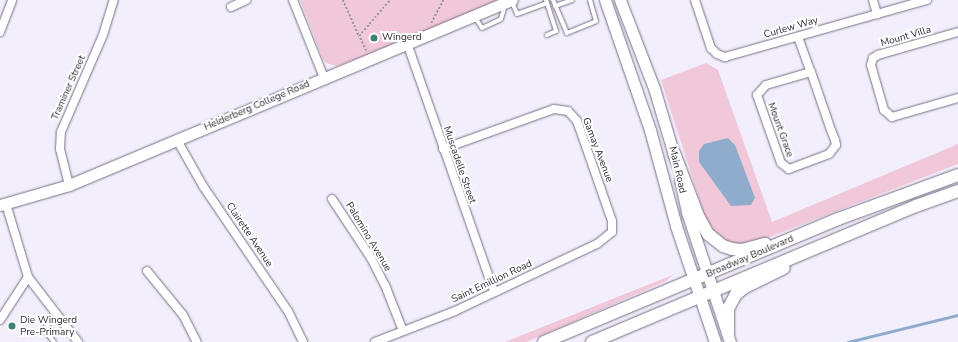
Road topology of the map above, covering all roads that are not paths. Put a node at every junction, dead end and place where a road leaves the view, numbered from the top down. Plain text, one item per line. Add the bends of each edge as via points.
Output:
1 (12, 0) edge
2 (114, 0) edge
3 (246, 0) edge
4 (293, 0) edge
5 (553, 0) edge
6 (572, 0) edge
7 (590, 0) edge
8 (605, 0) edge
9 (620, 0) edge
10 (695, 0) edge
11 (874, 0) edge
12 (927, 0) edge
13 (509, 1) edge
14 (546, 2) edge
15 (555, 6) junction
16 (231, 7) dead end
17 (877, 14) junction
18 (0, 32) edge
19 (958, 32) edge
20 (547, 36) dead end
21 (798, 37) junction
22 (407, 43) junction
23 (810, 72) junction
24 (324, 78) junction
25 (958, 98) edge
26 (177, 140) junction
27 (443, 149) junction
28 (674, 153) junction
29 (958, 175) edge
30 (69, 185) junction
31 (958, 192) edge
32 (332, 199) dead end
33 (3, 205) edge
34 (838, 219) junction
35 (612, 232) joint
36 (849, 234) junction
37 (147, 271) dead end
38 (707, 275) junction
39 (28, 277) junction
40 (694, 281) junction
41 (713, 290) junction
42 (494, 292) junction
43 (699, 296) junction
44 (56, 315) junction
45 (0, 320) edge
46 (403, 331) junction
47 (729, 338) edge
48 (54, 342) edge
49 (78, 342) edge
50 (197, 342) edge
51 (303, 342) edge
52 (375, 342) edge
53 (544, 342) edge
54 (592, 342) edge
55 (715, 342) edge

1 - 18 street
2 - 30 street, Traminer Street via 103,35 61,132 62,158
3 - 16 street
4 - 24 street
5 - 15 lane
6 - 15 lane
7 - 15 lane via 596,21 567,33
8 - 40 main road, Main Road via 650,130
9 - 28 main road, Main Road via 654,88
10 - 21 street, Curlew Way via 711,48 721,56 730,56
11 - 17 street
12 - 17 street, Curlew Way
13 - 14 lane via 517,14
13 - 22 main road, Helderberg College Road
14 - 20 lane via 556,31
17 - 21 street, Curlew Way
19 - 25 street, Mount Villa via 878,55 871,65 888,116
21 - 23 street, Mount Grace
22 - 24 main road, Helderberg College Road
22 - 27 street, Muscadelle Street
23 - 23 street, Mount Grace via 836,145 829,154 789,169 781,163 757,95 766,85
24 - 26 main road, Helderberg College Road
26 - 30 main road, Helderberg College Road
26 - 51 street, Clairette Avenue via 203,186 288,311
27 - 35 street, Gamay Avenue via 554,109 568,111 577,121 612,221
27 - 42 street, Muscadelle Street
28 - 34 main road via 704,229 723,246 742,250 751,248
28 - 38 main road, Main Road via 687,212
29 - 34 main road, Broadway Boulevard
30 - 33 main road, Helderberg College Road
31 - 36 main road, Broadway Boulevard
32 - 46 street, Palomino Avenue via 371,258
33 - 39 street
34 - 38 main road, Broadway Boulevard
35 - 42 street, Saint Emillion Road via 597,244
36 - 41 main road, Broadway Boulevard
36 - 47 main road via 740,290 728,309
37 - 50 street via 183,315
38 - 40 main road, Broadway Boulevard
38 - 41 main road, Main Road
39 - 44 street
39 - 45 street
40 - 43 main road, Main Road
40 - 53 main road, Broadway Boulevard
41 - 43 main road, Broadway Boulevard
41 - 47 main road, Main Road
42 - 46 street, Saint Emillion Road
43 - 54 main road, Broadway Boulevard
43 - 55 main road, Main Road
44 - 48 lane via 44,328
44 - 49 street
46 - 52 street, Saint Emillion Road

